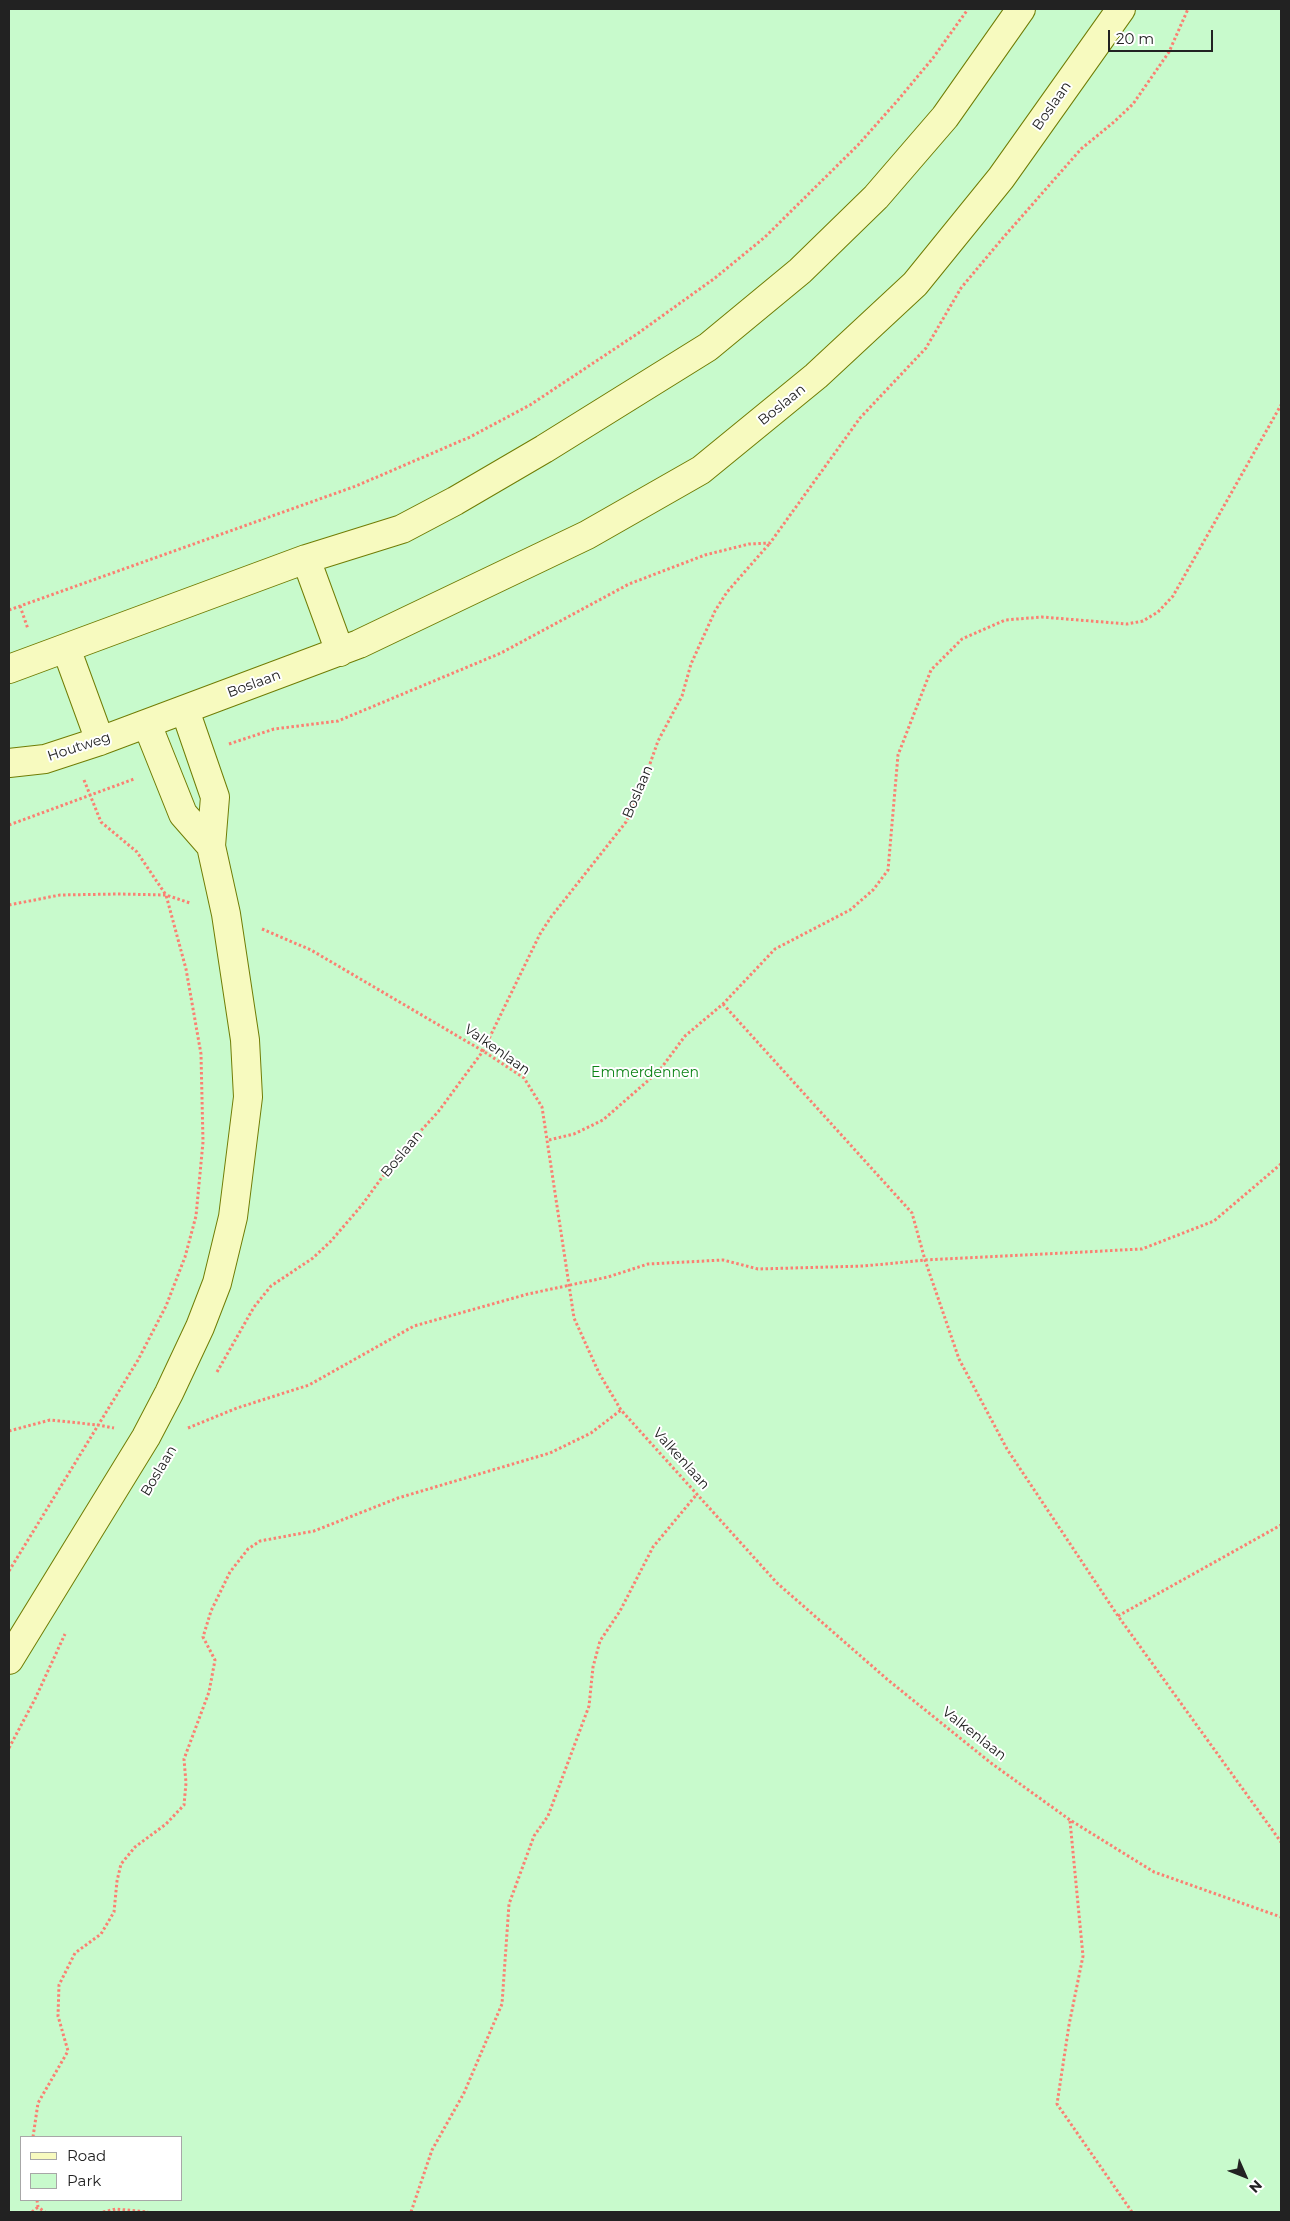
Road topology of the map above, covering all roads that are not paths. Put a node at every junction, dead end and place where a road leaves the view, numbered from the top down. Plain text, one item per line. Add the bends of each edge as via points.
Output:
1 (1020, 9) edge
2 (1121, 9) edge
3 (306, 559) junction
4 (66, 648) junction
5 (340, 652) junction
6 (9, 669) edge
7 (184, 710) junction
8 (147, 724) junction
9 (100, 741) junction
10 (9, 763) edge
11 (211, 846) junction
12 (9, 1660) edge

1 - 3 main road via 945,117 876,197 800,272 708,347 455,501 402,529
2 - 5 main road, Boslaan via 1001,178 915,284 816,376 701,470 587,534
3 - 4 main road
3 - 5 main road
4 - 6 main road
4 - 9 main road
5 - 7 main road, Boslaan
7 - 8 main road, Boslaan
7 - 11 main road, Boslaan via 215,797
8 - 9 main road, Houtweg
8 - 11 main road, Boslaan via 183,814
9 - 10 main road, Houtweg via 45,758
11 - 12 main road, Boslaan via 226,914 245,1040 248,1097 233,1217 217,1283 200,1327 146,1437

